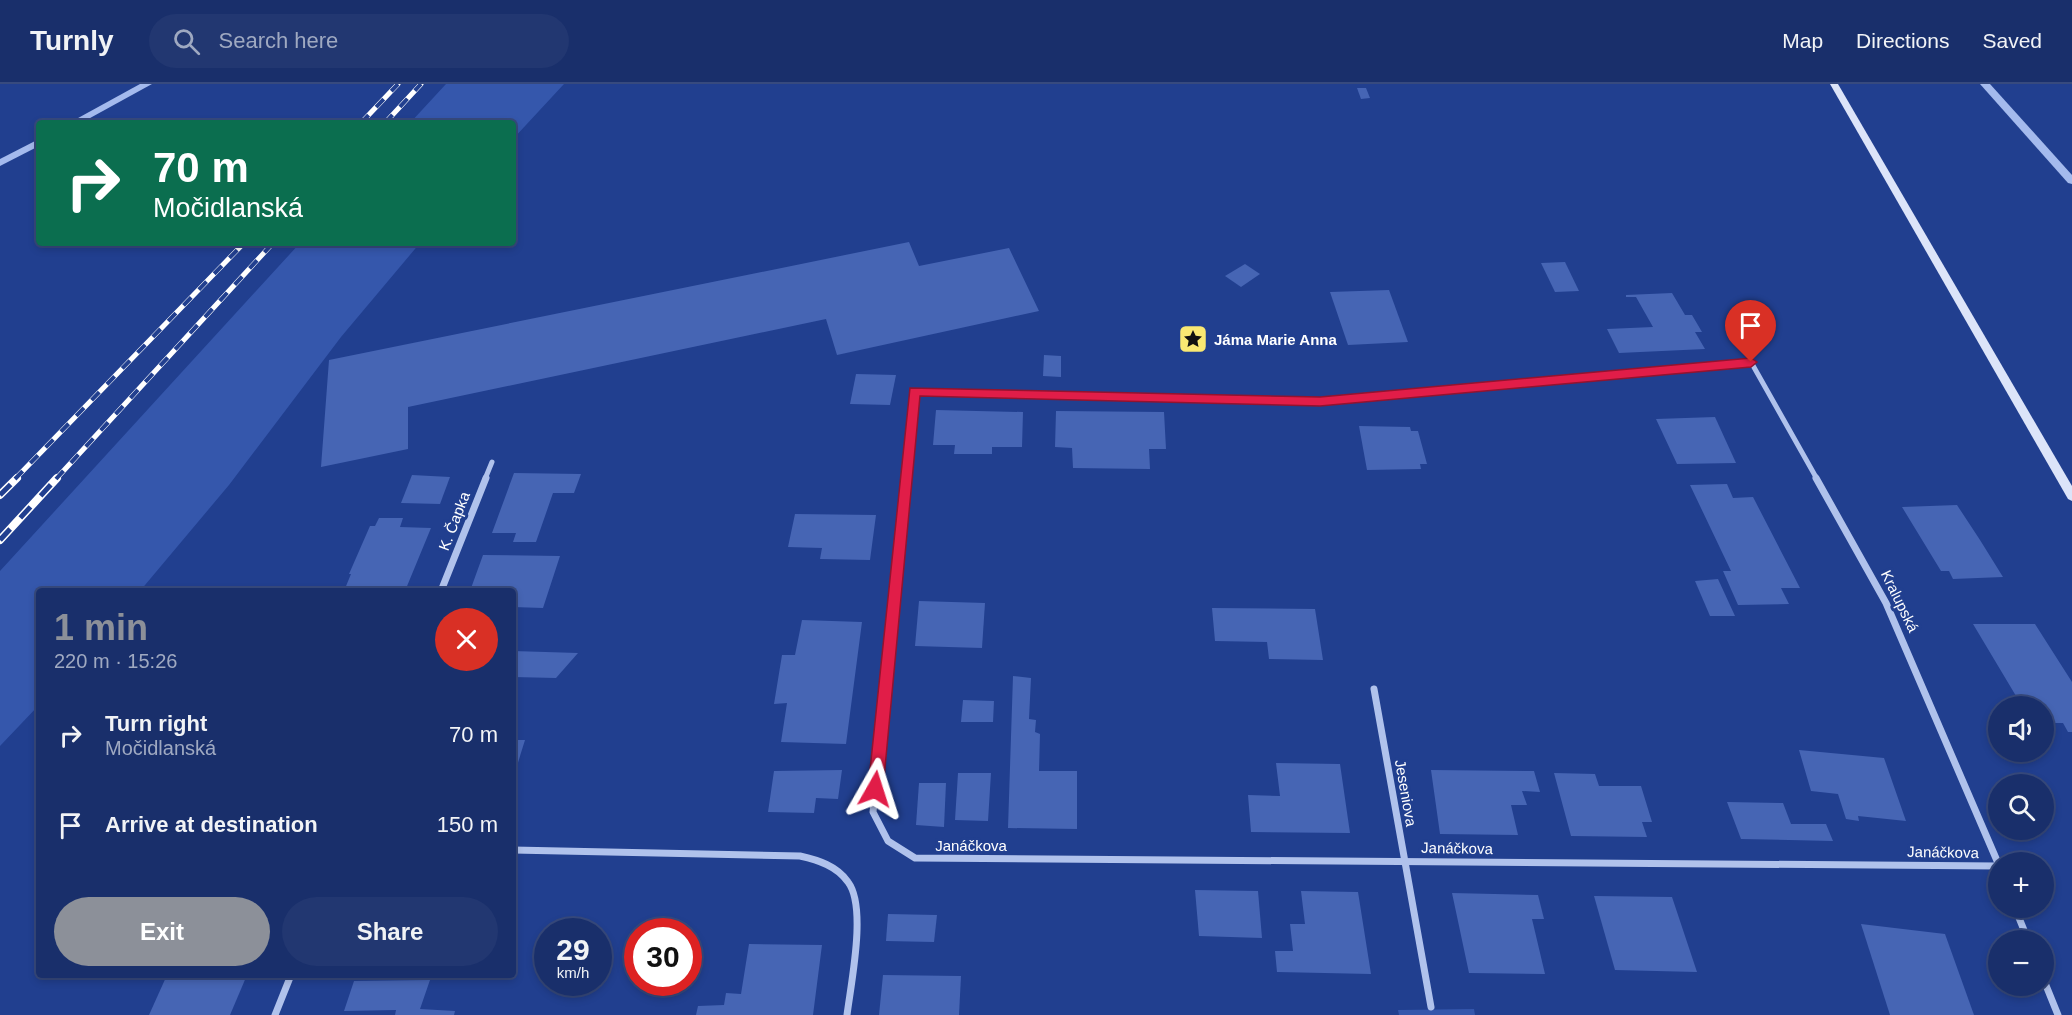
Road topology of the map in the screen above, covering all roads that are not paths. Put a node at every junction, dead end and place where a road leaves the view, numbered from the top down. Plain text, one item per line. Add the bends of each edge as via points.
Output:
1 (1834, 84) edge
2 (492, 462) dead end
3 (2072, 496) edge
4 (442, 588) edge
5 (1374, 689) dead end
6 (516, 850) edge
7 (1992, 852) edge
8 (915, 858) joint
9 (1404, 860) junction
10 (1988, 865) edge
11 (290, 978) edge
12 (2050, 996) edge
13 (1431, 1007) dead end
14 (275, 1015) edge
15 (847, 1015) edge
16 (2058, 1015) edge

1 - 3 main road
2 - 4 street, K. Čapka
5 - 9 street, Jeseniova
6 - 15 street via 800,856 824,862 848,881 855,896 858,917
7 - 8 street, Kralupská via 1887,603 1751,362 1320,402 914,391 873,812 881,833 894,848
8 - 9 street, Janáčkova
9 - 10 street, Janáčkova
9 - 13 street, Jeseniova
11 - 14 street
12 - 16 street

